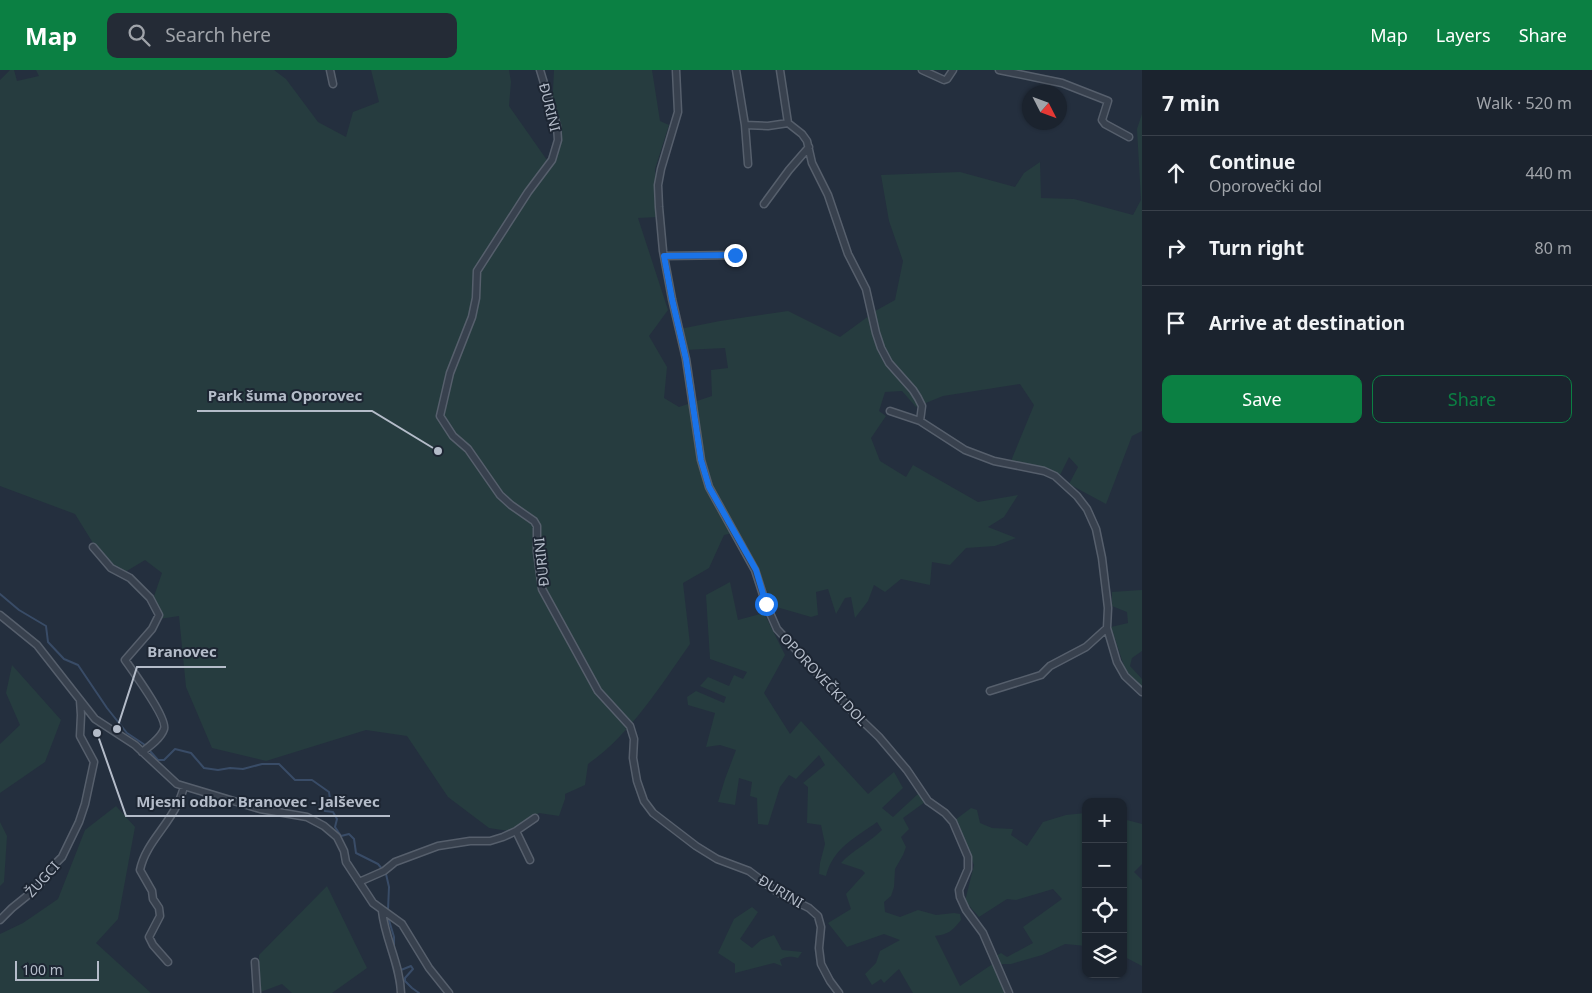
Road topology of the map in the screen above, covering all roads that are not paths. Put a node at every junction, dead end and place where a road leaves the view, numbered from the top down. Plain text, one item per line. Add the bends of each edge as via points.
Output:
1 (330, 70) edge
2 (540, 70) edge
3 (676, 70) edge
4 (736, 70) edge
5 (780, 70) edge
6 (922, 70) edge
7 (952, 70) edge
8 (999, 70) edge
9 (333, 84) dead end
10 (788, 123) junction
11 (745, 124) junction
12 (1129, 137) dead end
13 (809, 148) junction
14 (748, 164) dead end
15 (764, 204) dead end
16 (735, 255) dead end
17 (664, 256) junction
18 (890, 411) dead end
19 (920, 421) junction
20 (93, 546) dead end
21 (0, 615) edge
22 (1108, 628) junction
23 (990, 691) dead end
24 (1142, 692) edge
25 (80, 699) junction
26 (142, 752) junction
27 (184, 787) junction
28 (535, 818) dead end
29 (516, 831) junction
30 (530, 860) dead end
31 (359, 882) junction
32 (386, 913) junction
33 (0, 920) edge
34 (168, 962) dead end
35 (256, 962) dead end
36 (257, 993) edge
37 (401, 993) edge
38 (449, 993) edge
39 (839, 993) edge
40 (1009, 993) edge

1 - 9 street
2 - 39 street, ĐURINI via 557,126 558,140 552,160 477,271 472,317 450,373 440,416 500,494 537,526 542,589 598,692 630,726 637,781 644,801 653,813 696,846 718,859 749,870 777,892 818,916 821,964
3 - 17 street, OPOROVEČKI DOL via 678,112 658,185
4 - 11 street
5 - 10 street
6 - 7 street via 944,80
8 - 12 street via 1062,83 1108,101 1102,120
10 - 11 street via 768,126
10 - 13 street via 806,138
11 - 14 street
13 - 15 street
13 - 19 street via 848,254 866,289 881,348 889,364 918,398 922,406
16 - 17 street
17 - 40 street, OPOROVEČKI DOL via 686,359 701,460 709,487 756,570 777,628 880,737 928,801 954,822 968,857 960,897 983,933
18 - 19 street
19 - 22 street via 965,450 994,461 1055,476 1077,496 1096,528
20 - 26 street via 111,568 130,578 150,598 159,615 152,629 125,660 156,706 164,725 156,740
21 - 25 street via 37,645
22 - 23 street via 1086,647 1050,666 1041,675
22 - 24 street via 1117,662 1125,676
25 - 26 street via 95,718
25 - 33 street, ŽUGCI via 80,736 94,762 85,804 62,857 38,887
26 - 27 street
27 - 31 street via 260,809 306,816 337,838 346,862
27 - 34 street via 177,806 158,832 140,870 160,908 160,916 149,938
28 - 29 street
29 - 30 street
29 - 31 street via 490,841 438,846 395,862 384,871
31 - 32 street via 373,904
32 - 37 street via 383,921 399,971
32 - 38 street via 402,924
35 - 36 street

